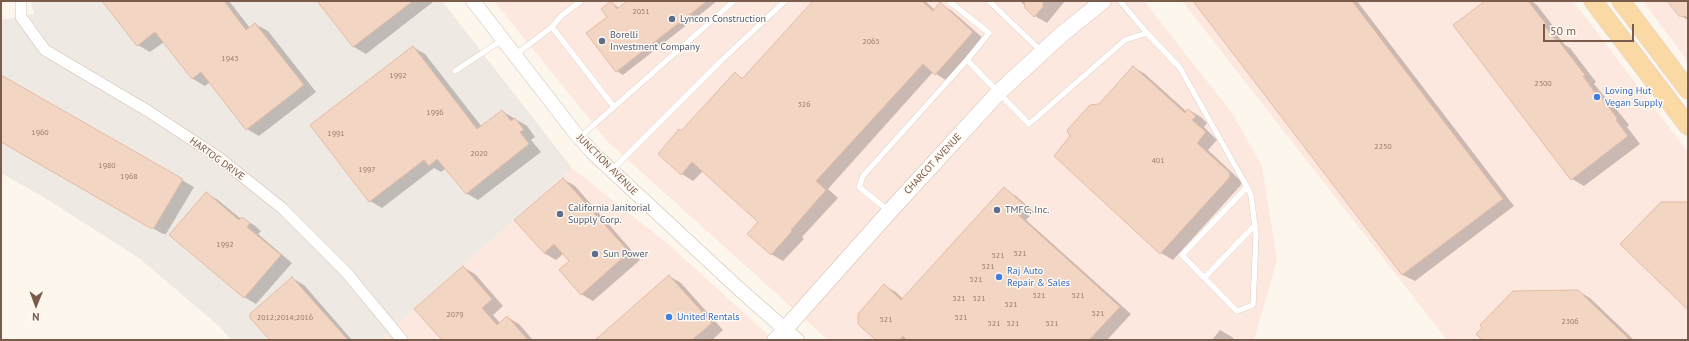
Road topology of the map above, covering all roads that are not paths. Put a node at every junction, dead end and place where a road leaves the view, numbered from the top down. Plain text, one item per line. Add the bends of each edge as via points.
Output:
1 (21, 1) edge
2 (473, 1) edge
3 (581, 1) edge
4 (734, 1) edge
5 (785, 1) edge
6 (949, 1) edge
7 (989, 1) edge
8 (1103, 1) edge
9 (1120, 1) edge
10 (1593, 1) edge
11 (1621, 1) edge
12 (552, 27) junction
13 (1147, 33) junction
14 (503, 39) junction
15 (1042, 52) junction
16 (515, 55) junction
17 (967, 60) junction
18 (455, 71) dead end
19 (1688, 90) edge
20 (1000, 92) junction
21 (614, 107) junction
22 (1685, 117) edge
23 (579, 138) junction
24 (611, 172) junction
25 (1247, 187) junction
26 (890, 211) junction
27 (1255, 225) junction
28 (1204, 278) junction
29 (779, 334) edge
30 (402, 340) edge
31 (798, 340) edge

1 - 30 street, HARTOG DRIVE via 21,17 45,50 148,111 218,157 282,208 346,272
2 - 14 street, JUNCTION AVENUE
3 - 12 lane via 561,16
4 - 21 lane
5 - 24 lane via 722,60
6 - 17 lane via 989,33
7 - 15 lane
8 - 15 main road, CHARCOT AVENUE
9 - 13 lane
10 - 22 main road
11 - 19 main road
12 - 16 lane
12 - 21 lane
13 - 20 lane via 1125,40 1029,124
13 - 25 lane via 1180,68
14 - 16 street, JUNCTION AVENUE
14 - 18 lane
15 - 20 main road, CHARCOT AVENUE
16 - 23 street, JUNCTION AVENUE
17 - 20 lane
17 - 26 lane via 863,176 859,187
20 - 26 main road, CHARCOT AVENUE
21 - 23 lane
23 - 24 street, JUNCTION AVENUE
24 - 29 street, JUNCTION AVENUE via 738,288
25 - 27 lane via 1251,195
25 - 28 lane via 1182,255
26 - 29 main road, CHARCOT AVENUE
27 - 28 lane
27 - 28 lane via 1253,305 1237,311
29 - 31 street, JUNCTION AVENUE

